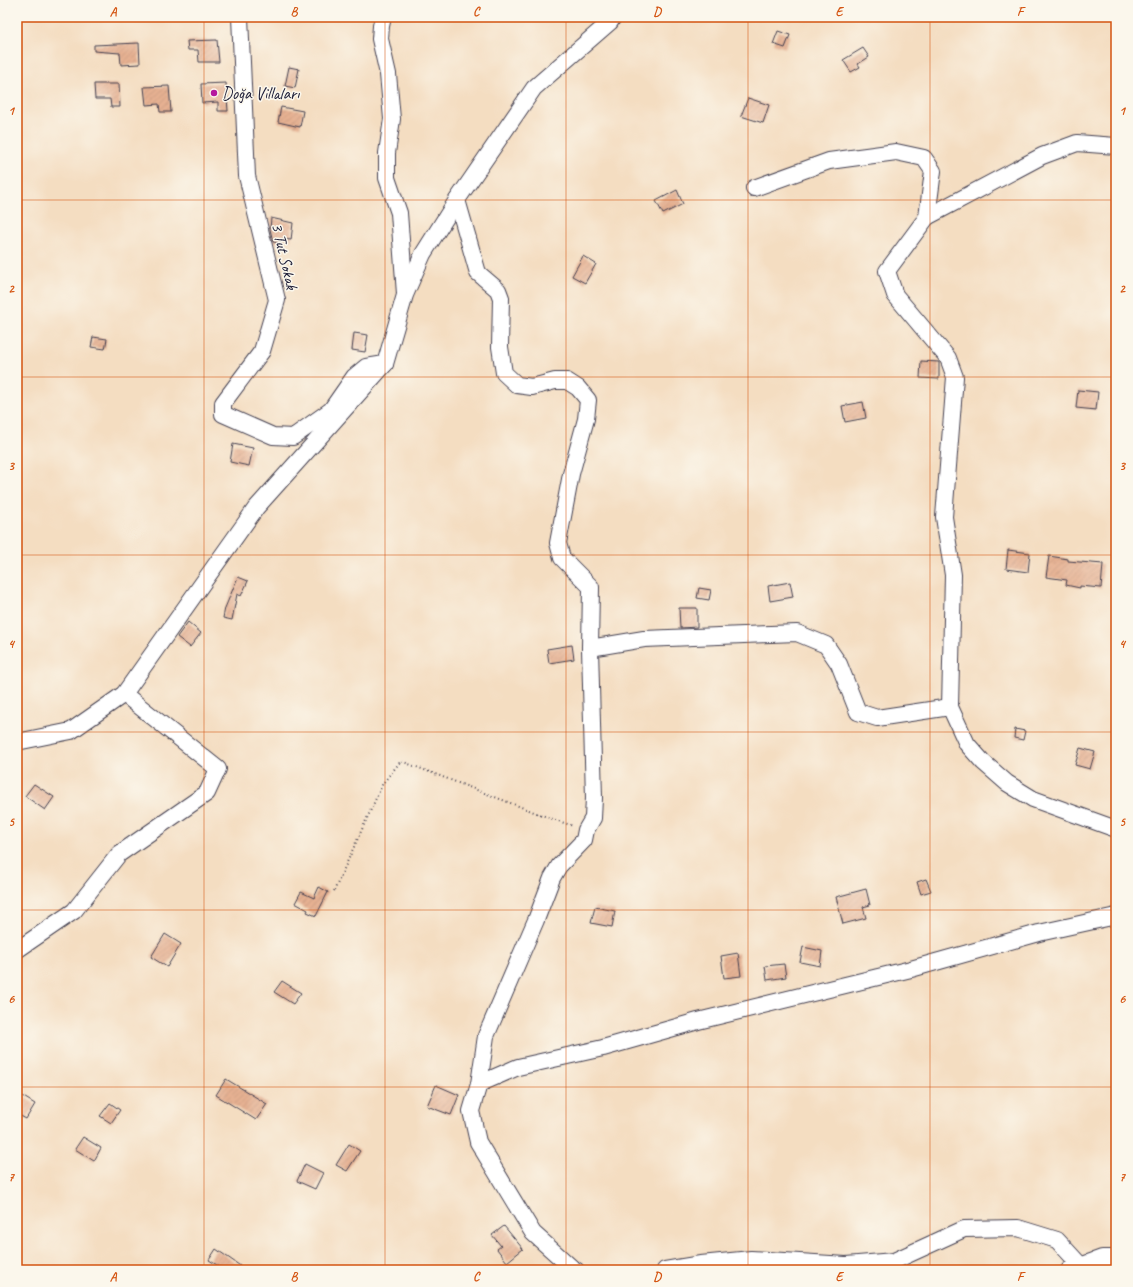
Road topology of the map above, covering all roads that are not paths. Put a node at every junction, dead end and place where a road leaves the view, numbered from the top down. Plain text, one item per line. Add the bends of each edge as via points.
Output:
1 (240, 17) edge
2 (383, 17) edge
3 (613, 17) edge
4 (1116, 146) edge
5 (754, 188) dead end
6 (456, 200) junction
7 (927, 217) junction
8 (405, 295) junction
9 (385, 364) junction
10 (590, 648) junction
11 (124, 694) junction
12 (950, 707) junction
13 (17, 742) edge
14 (1116, 828) edge
15 (1116, 916) edge
16 (17, 950) edge
17 (479, 1084) junction
18 (1116, 1258) edge
19 (1075, 1268) edge
20 (576, 1270) edge
21 (665, 1270) edge

1 - 9 street, 3 Tut Sokak via 247,176 276,300 262,351 223,403 223,414 273,436 293,437 331,410 354,377 366,367
2 - 8 street via 380,39 388,74 392,119 387,153 387,178 399,213
3 - 6 street via 534,88
4 - 7 street via 1077,143 1042,156
5 - 7 street via 829,161 896,152 924,158 933,171
6 - 8 street via 424,254
6 - 10 street via 478,273 498,290 501,298 500,347 504,373 517,385 532,387 555,381 567,381 578,388 588,400 558,543 562,558 591,587
7 - 12 street via 887,271 895,295 948,358 955,377 944,516 953,575
8 - 9 street
9 - 11 street via 256,508
10 - 12 street via 644,639 797,633 826,645 840,664 858,712 877,718
10 - 17 street via 593,818 584,840 559,866 552,878 486,1036
11 - 13 street via 71,731
11 - 16 street via 218,769 208,794 119,854 74,911
12 - 14 street via 967,744 982,762 1007,783 1033,799
15 - 17 street via 1039,933 911,969 698,1021 603,1048 518,1067
17 - 20 street via 471,1112 478,1142 533,1234
18 - 19 street via 1102,1258
19 - 21 street via 1057,1240 1018,1228 964,1229 894,1261 846,1265 751,1259

